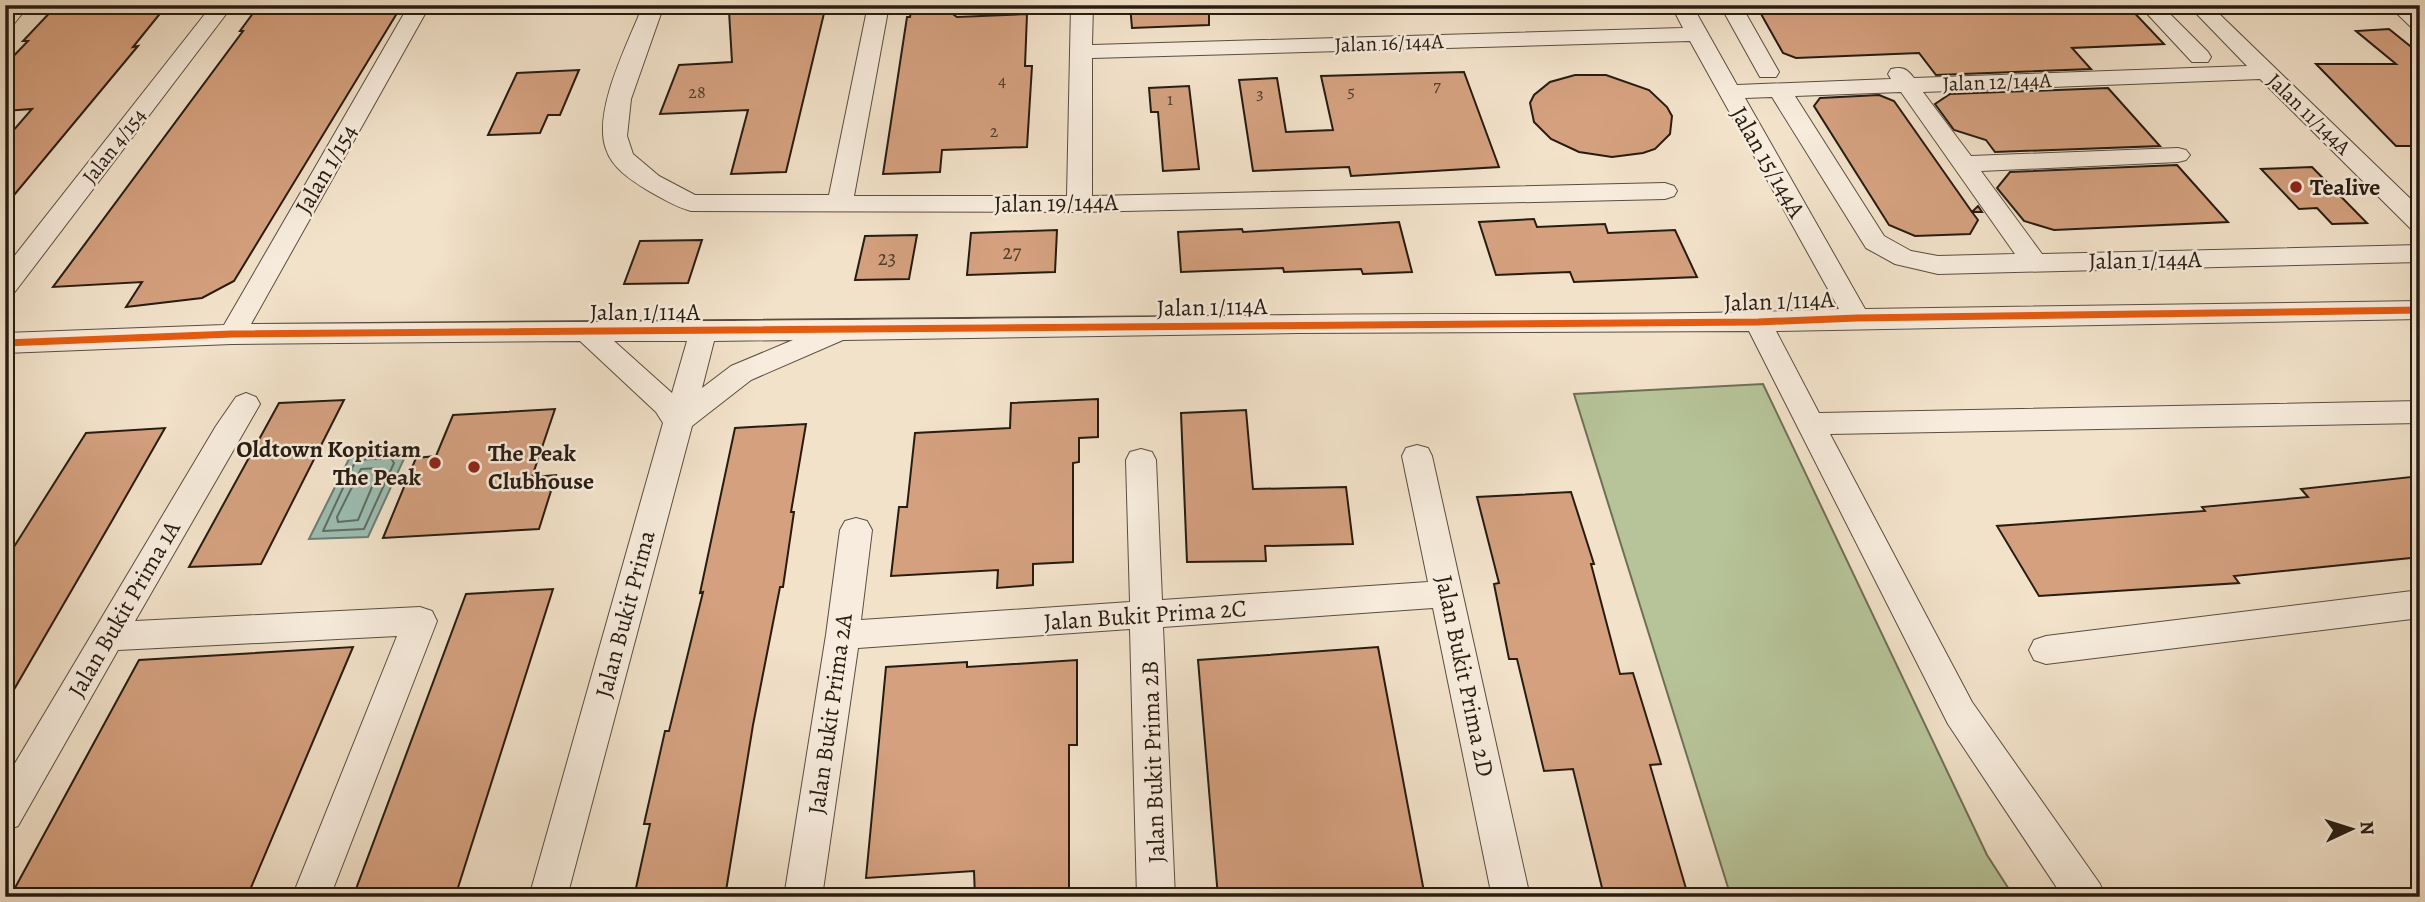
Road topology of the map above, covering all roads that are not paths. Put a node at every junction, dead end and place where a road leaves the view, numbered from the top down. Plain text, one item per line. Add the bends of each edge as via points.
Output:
1 (19, 5) edge
2 (223, 5) edge
3 (421, 5) edge
4 (653, 5) edge
5 (879, 5) edge
6 (1082, 5) edge
7 (1681, 5) edge
8 (1730, 5) edge
9 (2149, 5) edge
10 (2198, 5) edge
11 (2398, 5) edge
12 (5, 20) edge
13 (2420, 23) edge
14 (1697, 34) junction
15 (1081, 52) junction
16 (2247, 54) junction
17 (2200, 57) junction
18 (2265, 72) junction
19 (1901, 77) junction
20 (1774, 81) junction
21 (1723, 83) junction
22 (2178, 155) dead end
23 (1965, 164) junction
24 (1665, 191) dead end
25 (1079, 204) junction
26 (841, 205) junction
27 (2420, 223) edge
28 (1875, 242) joint
29 (2420, 253) edge
30 (2035, 263) junction
31 (5, 287) edge
32 (2420, 310) edge
33 (1857, 318) junction
34 (1758, 322) junction
35 (844, 330) junction
36 (586, 331) junction
37 (703, 331) junction
38 (232, 334) junction
39 (5, 343) edge
40 (246, 404) dead end
41 (2420, 412) edge
42 (678, 421) junction
43 (1810, 424) junction
44 (1417, 456) dead end
45 (1141, 460) dead end
46 (856, 530) dead end
47 (1447, 594) junction
48 (2420, 604) edge
49 (1149, 615) junction
50 (843, 635) junction
51 (108, 636) junction
52 (2046, 650) dead end
53 (5, 814) edge
54 (311, 897) edge
55 (548, 897) edge
56 (803, 897) edge
57 (1156, 897) edge
58 (1511, 897) edge
59 (2086, 897) edge

1 - 12 street
2 - 31 street, Jalan 4/154
3 - 38 street, Jalan 1/154
4 - 26 street, Jalan 19/144A via 615,112 618,152 648,181 691,203
5 - 26 street
6 - 15 street
7 - 14 street, Jalan 15/144A
8 - 20 street, Jalan 15/144A
9 - 17 street
10 - 16 street, Jalan 11/144A
11 - 13 street
14 - 15 street, Jalan 16/144A
14 - 21 street, Jalan 15/144A
15 - 25 street
16 - 17 street, Jalan 12/144A
16 - 18 street, Jalan 11/144A
17 - 19 street, Jalan 12/144A
18 - 19 street, Jalan 12/144A
18 - 27 street, Jalan 11/144A
19 - 20 street, Jalan 12/144A
19 - 23 street
20 - 21 street, Jalan 12/144A
20 - 28 street, Jalan 15/144A
21 - 33 street, Jalan 15/144A
22 - 23 street
23 - 30 street
24 - 25 street, Jalan 19/144A
25 - 26 street, Jalan 19/144A
28 - 30 street, Jalan 1/144A via 1904,258 1938,265
29 - 30 street, Jalan 1/144A
32 - 33 street, Jalan 1/114A
33 - 34 street, Jalan 1/114A
34 - 35 street, Jalan 1/114A
34 - 43 street
35 - 37 street, Jalan 1/114A
35 - 42 street via 741,373
36 - 37 street, Jalan 1/114A
36 - 38 street, Jalan 1/114A
36 - 42 street
37 - 42 street, Jalan Bukit Prima
38 - 39 street, Jalan 1/114A
40 - 51 street, Jalan Bukit Prima 1A
41 - 43 street
42 - 55 street, Jalan Bukit Prima
43 - 59 street via 1960,713
44 - 47 street, Jalan Bukit Prima 2D
45 - 49 street, Jalan Bukit Prima 2B
46 - 50 street, Jalan Bukit Prima 2A
47 - 49 street, Jalan Bukit Prima 2C
47 - 58 street, Jalan Bukit Prima 2D
48 - 52 street
49 - 50 street, Jalan Bukit Prima 2C
49 - 57 street, Jalan Bukit Prima 2B
50 - 56 street, Jalan Bukit Prima 2A
51 - 53 street, Jalan Bukit Prima 1A
51 - 54 street via 420,621

